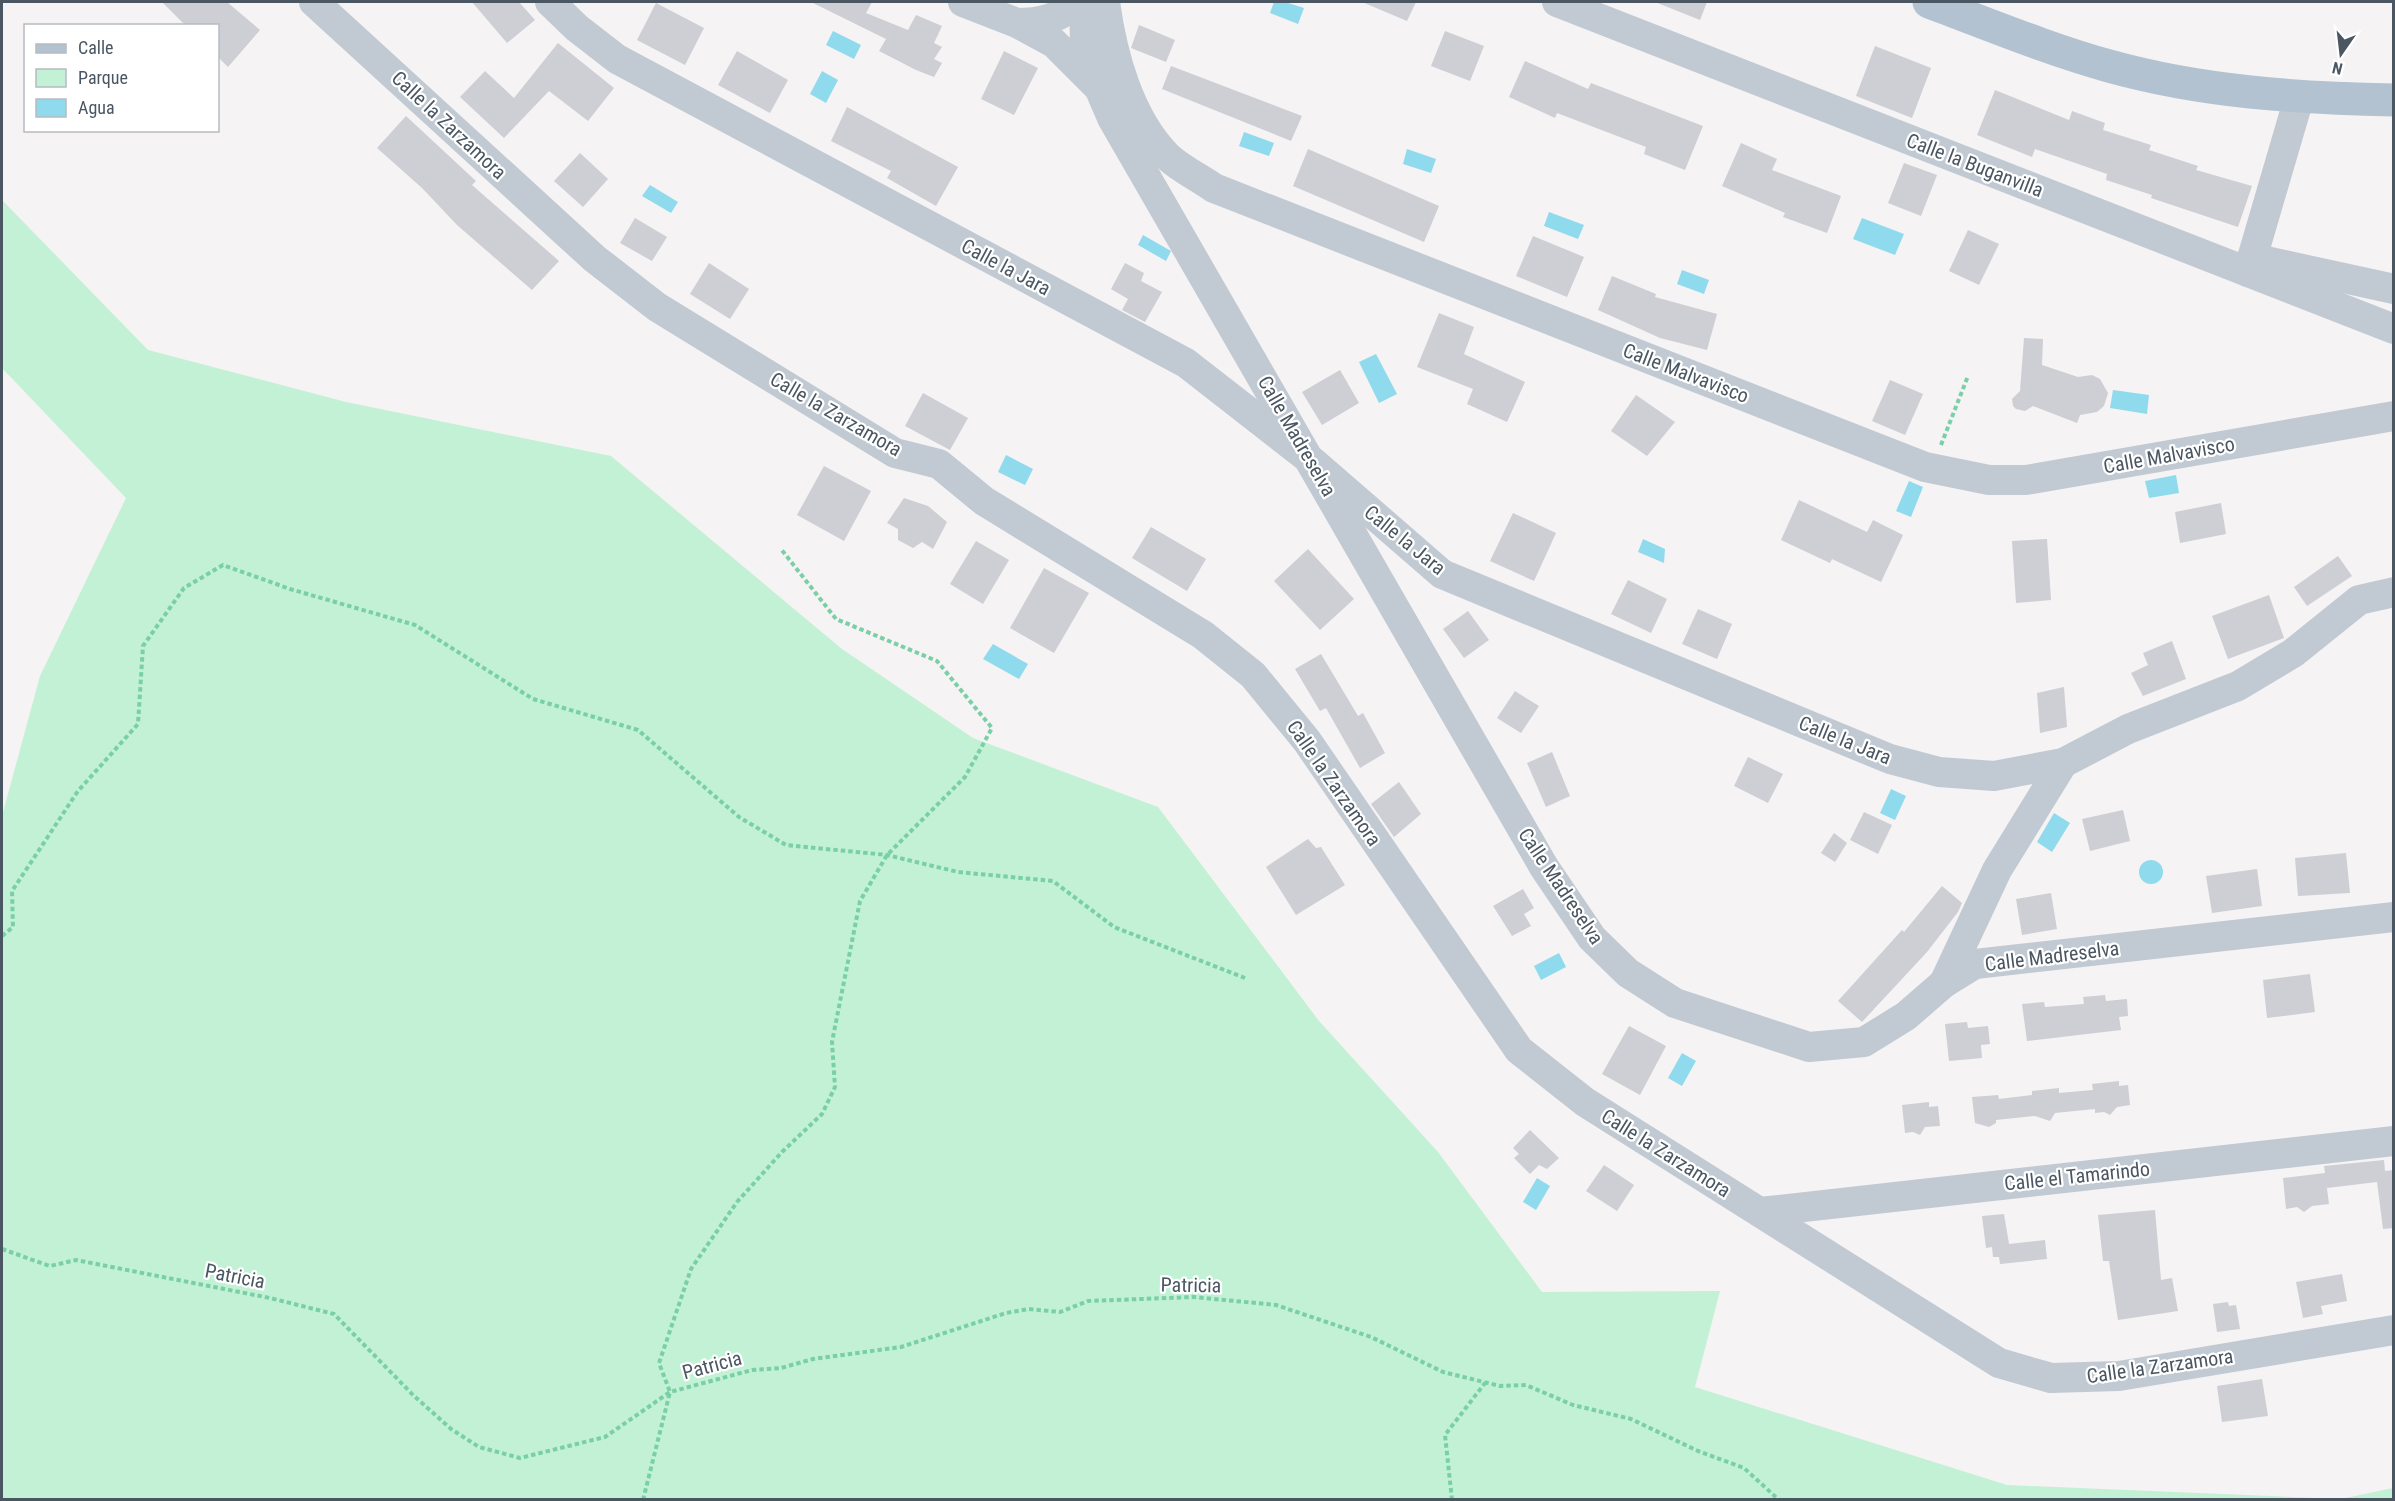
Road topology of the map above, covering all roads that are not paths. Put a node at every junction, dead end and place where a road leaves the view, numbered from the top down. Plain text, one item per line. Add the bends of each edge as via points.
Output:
1 (314, 2) edge
2 (550, 2) edge
3 (963, 2) edge
4 (1077, 2) edge
5 (1090, 2) edge
6 (1105, 2) edge
7 (1557, 2) edge
8 (1929, 2) edge
9 (1017, 23) junction
10 (1101, 90) junction
11 (2299, 98) junction
12 (2394, 100) edge
13 (2250, 265) junction
14 (2394, 289) edge
15 (2394, 328) edge
16 (2394, 416) edge
17 (1313, 462) junction
18 (2394, 592) edge
19 (2063, 763) junction
20 (2394, 917) edge
21 (1944, 983) junction
22 (2394, 1141) edge
23 (1760, 1212) junction
24 (2394, 1330) edge

1 - 23 street, Calle la Zarzamora via 595,260 657,307 895,453 939,464 984,501 1203,635 1254,675 1307,741 1519,1050 1585,1102
2 - 17 street, Calle la Jara via 617,59 1186,363
3 - 9 street, Calle Madreselva
4 - 9 street via 1072,8 1038,22
5 - 10 street, Calle Madreselva via 1084,16 1086,48
6 - 16 street, Calle Malvavisco via 1125,86 1145,127 1169,158 1214,188 1932,468 1989,480 2026,480
7 - 13 street, Calle la Buganvilla
8 - 11 main road via 2109,66 2194,85
9 - 10 street, Calle Madreselva via 1054,43
10 - 17 street, Calle Madreselva via 1112,117
11 - 12 main road
11 - 13 street
13 - 14 street
13 - 15 street, Calle la Buganvilla
17 - 19 street, Calle la Jara via 1442,574 1890,759 1939,772 1994,776
17 - 21 street, Calle Madreselva via 1544,867 1592,938 1628,974 1675,1003 1809,1047 1864,1042 1906,1016
18 - 19 street, Calle la Jara via 2359,600 2294,653 2238,686 2128,729
19 - 21 street via 1997,870
20 - 21 street, Calle Madreselva via 1975,964
22 - 23 street, Calle el Tamarindo
23 - 24 street, Calle la Zarzamora via 1999,1363 2051,1378 2120,1376

